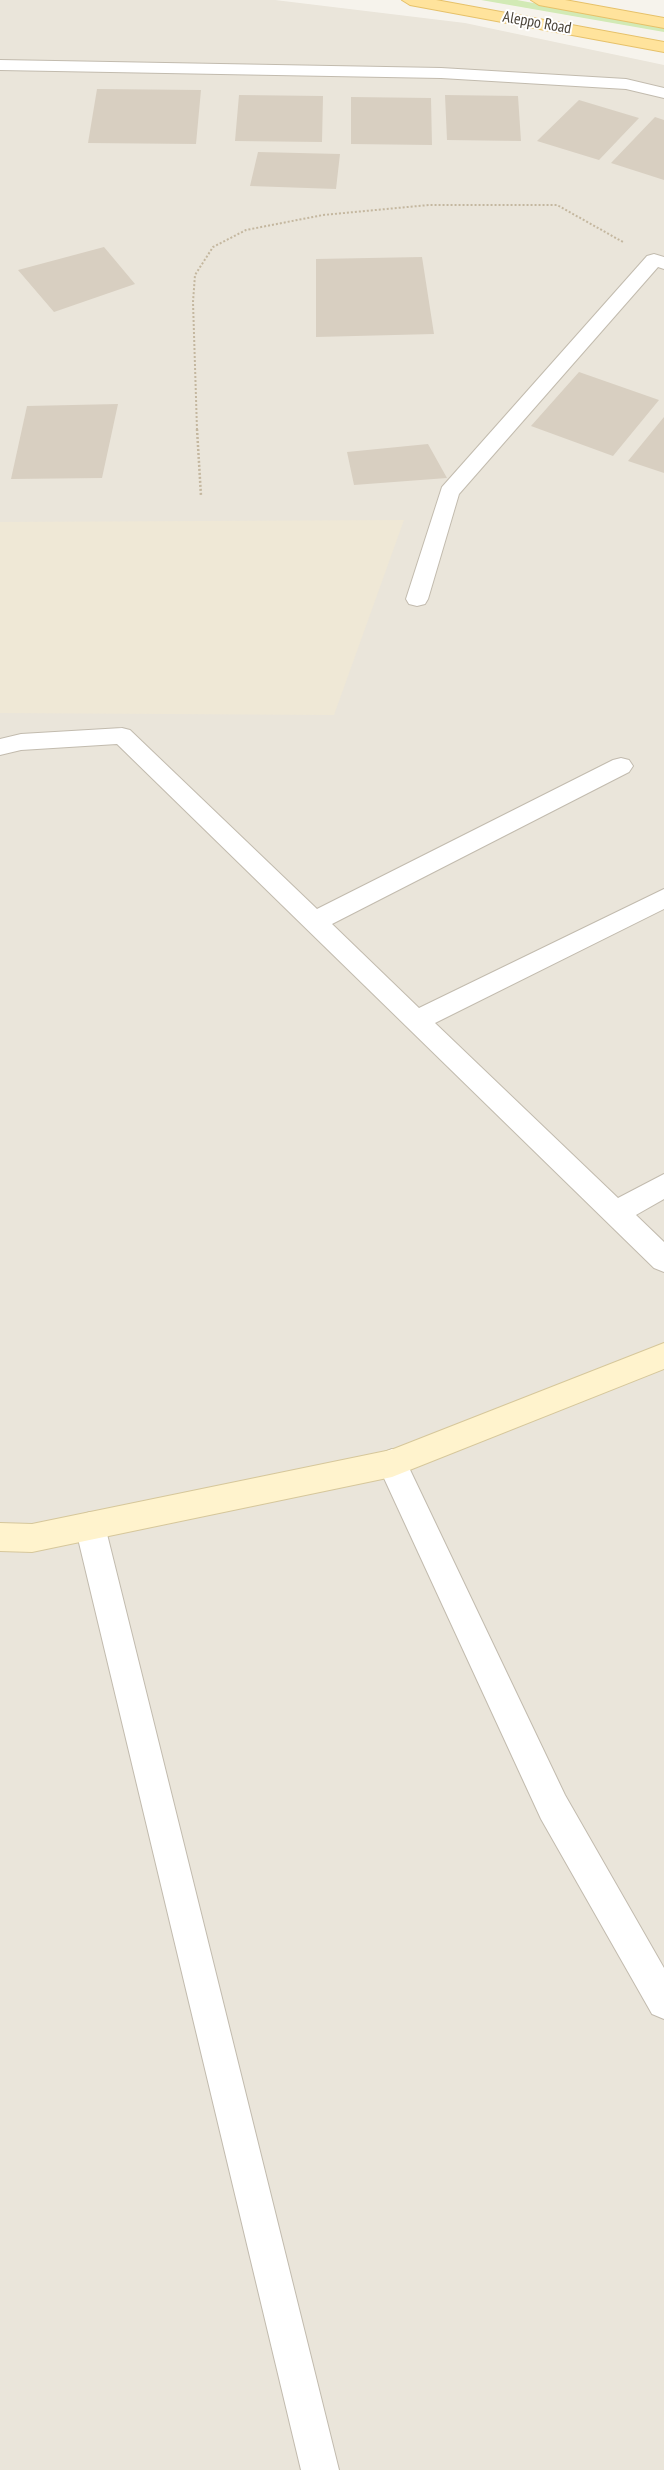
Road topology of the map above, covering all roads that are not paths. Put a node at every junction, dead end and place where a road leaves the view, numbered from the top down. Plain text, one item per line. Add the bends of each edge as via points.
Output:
1 (410, 0) edge
2 (539, 0) edge
3 (664, 23) edge
4 (664, 47) edge
5 (0, 65) edge
6 (664, 93) edge
7 (659, 262) edge
8 (417, 598) dead end
9 (0, 747) edge
10 (621, 766) dead end
11 (664, 898) edge
12 (314, 922) junction
13 (416, 1021) junction
14 (664, 1185) edge
15 (616, 1213) junction
16 (664, 1260) edge
17 (664, 1356) edge
18 (392, 1463) junction
19 (90, 1526) junction
20 (0, 1538) edge
21 (664, 2002) edge
22 (320, 2470) edge

1 - 4 main road, Aleppo Road
2 - 3 main road, Aleppo Road
5 - 6 street via 441,73 626,84
7 - 8 street via 450,492
9 - 12 street via 21,742 122,736
10 - 12 street
11 - 13 street
12 - 13 street
13 - 15 street
14 - 15 street
15 - 16 street
17 - 18 street
18 - 19 street
18 - 21 street via 553,1807
19 - 20 street via 32,1538
19 - 22 street

